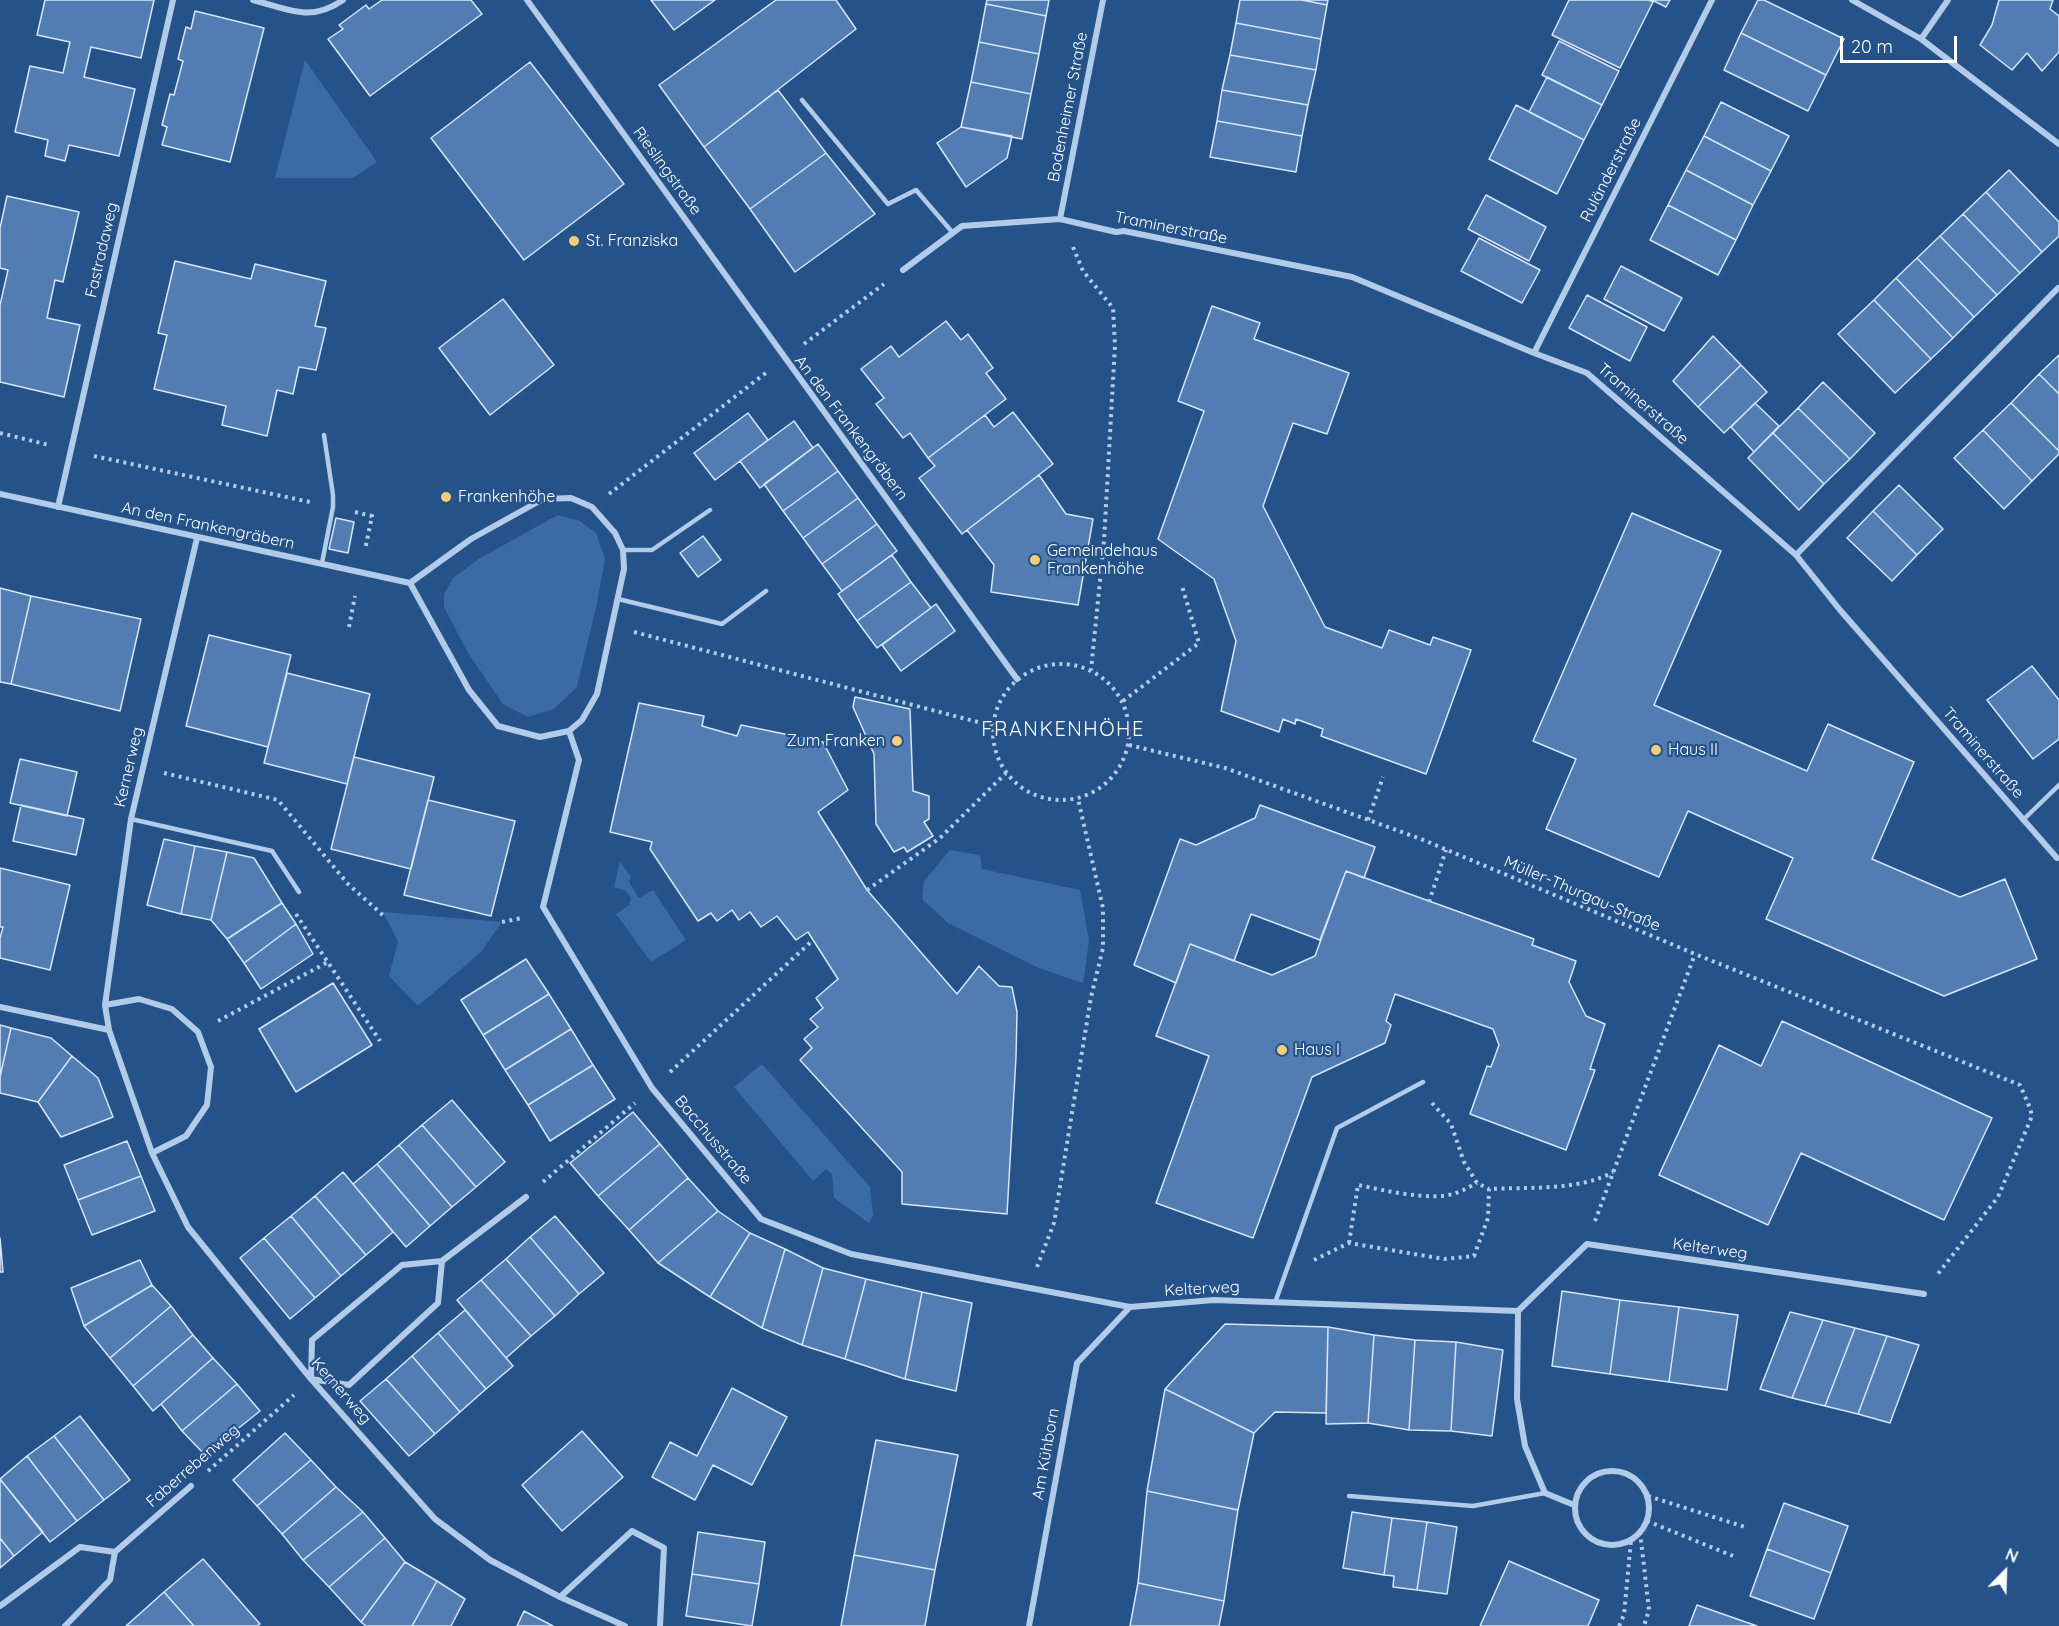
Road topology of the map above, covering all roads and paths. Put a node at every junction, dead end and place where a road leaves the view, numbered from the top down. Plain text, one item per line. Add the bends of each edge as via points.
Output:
1 (173, 0) edge
2 (253, 0) edge
3 (343, 0) edge
4 (526, 0) edge
5 (1103, 0) edge
6 (1712, 0) edge
7 (1852, 0) edge
8 (1948, 0) edge
9 (1921, 39) junction
10 (802, 100) dead end
11 (2059, 144) edge
12 (1060, 219) junction
13 (953, 232) junction
14 (903, 270) joint
15 (2058, 288) edge
16 (1534, 353) junction
17 (785, 358) junction
18 (0, 434) edge
19 (324, 435) dead end
20 (70, 450) junction
21 (0, 494) edge
22 (58, 507) junction
23 (333, 507) junction
24 (592, 507) junction
25 (710, 510) dead end
26 (197, 538) junction
27 (623, 550) junction
28 (1796, 555) junction
29 (363, 557) dead end
30 (322, 563) junction
31 (410, 583) junction
32 (1182, 586) dead end
33 (766, 591) dead end
34 (356, 594) dead end
35 (618, 599) junction
36 (349, 627) dead end
37 (625, 629) dead end
38 (1090, 670) junction
39 (1017, 679) junction
40 (1123, 701) junction
41 (993, 726) junction
42 (569, 731) junction
43 (1129, 745) junction
44 (143, 768) junction
45 (1006, 773) junction
46 (1383, 777) dead end
47 (2059, 785) edge
48 (1078, 799) junction
49 (131, 819) junction
50 (1368, 820) junction
51 (2023, 820) junction
52 (1446, 850) junction
53 (2057, 858) dead end
54 (867, 890) dead end
55 (299, 892) joint
56 (1429, 902) dead end
57 (385, 918) dead end
58 (813, 940) dead end
59 (1695, 954) junction
60 (328, 962) junction
61 (105, 1005) junction
62 (0, 1007) edge
63 (109, 1030) junction
64 (198, 1032) junction
65 (380, 1041) dead end
66 (1423, 1082) joint
67 (652, 1088) junction
68 (614, 1122) dead end
69 (152, 1154) junction
70 (1613, 1172) junction
71 (552, 1176) dead end
72 (1477, 1183) junction
73 (1490, 1189) junction
74 (526, 1197) dead end
75 (1349, 1243) junction
76 (1587, 1244) junction
77 (442, 1261) junction
78 (1287, 1268) junction
79 (1029, 1287) junction
80 (1924, 1294) joint
81 (1276, 1300) junction
82 (1130, 1307) junction
83 (1518, 1311) junction
84 (311, 1379) junction
85 (289, 1401) dead end
86 (191, 1486) joint
87 (1545, 1493) junction
88 (1349, 1496) dead end
89 (1648, 1496) junction
90 (1574, 1505) junction
91 (1647, 1521) junction
92 (1748, 1528) dead end
93 (1640, 1532) junction
94 (1631, 1540) junction
95 (115, 1552) junction
96 (1733, 1556) dead end
97 (560, 1597) junction
98 (0, 1606) edge
99 (65, 1626) edge
100 (625, 1626) edge
101 (660, 1626) edge
102 (1029, 1626) edge
103 (1619, 1626) edge
104 (1644, 1626) edge

1 - 20 street, Fastradaweg
2 - 3 street via 308,15 330,9
4 - 17 street, Rieslingstraße
5 - 12 street, Bodenheimer Straße
6 - 16 street, Ruländerstraße
7 - 9 street
8 - 9 street
9 - 11 street
10 - 13 lane via 888,204 916,190
12 - 13 street, Traminerstraße via 962,226
12 - 16 street, Traminerstraße via 1352,277
12 - 38 path via 1083,272 1113,308 1115,345 1104,529
13 - 14 street
14 - 17 path
15 - 28 street
16 - 28 street, Traminerstraße via 1587,372
17 - 24 path, An den Frankengräbern
17 - 39 street, An den Frankengräbern
18 - 20 path
19 - 23 lane
20 - 22 street, Fastradaweg
20 - 23 path
21 - 22 street, An den Frankengräbern
22 - 26 street, An den Frankengräbern
23 - 29 path via 372,516
23 - 30 lane
24 - 27 street via 615,533
24 - 31 street via 571,498 543,499 471,539
25 - 27 lane via 652,550
26 - 30 street, An den Frankengräbern
26 - 44 street, Kernerweg
27 - 35 street
28 - 51 street, Traminerstraße
30 - 31 street, An den Frankengräbern
31 - 42 street via 468,690 498,726 540,737
32 - 40 path via 1199,643
33 - 35 lane via 722,624
34 - 36 path
35 - 42 street via 597,694 582,720
37 - 41 path
38 - 39 path via 1053,663 1034,668
38 - 40 path via 1109,682
39 - 41 path via 1005,692
40 - 43 path via 1130,723
41 - 45 path via 993,742
42 - 67 street, Bacchusstraße via 579,760 543,908
43 - 48 path via 1111,780
43 - 50 path, Müller-Thurgau-Straße via 1225,768
44 - 49 street, Kernerweg
44 - 57 path via 278,800 348,884
45 - 48 path via 1038,797
45 - 54 path via 940,838
46 - 50 path
47 - 51 lane
48 - 79 path via 1103,908 1103,948 1091,997 1054,1223
49 - 55 lane via 272,851
49 - 61 street, Kernerweg
50 - 52 path, Müller-Thurgau-Straße
51 - 53 street, Traminerstraße
52 - 56 path
52 - 59 path, Müller-Thurgau-Straße
55 - 60 path via 286,899
58 - 67 path
59 - 70 path
59 - 80 path, Müller-Thurgau-Straße via 2020,1085 2032,1116 1998,1197
60 - 64 path
60 - 65 path
61 - 63 street, Kernerweg
61 - 64 street via 139,999 172,1009
62 - 63 street
63 - 69 street, Kernerweg
64 - 69 street via 211,1067 207,1105 186,1136
66 - 72 path via 1434,1107 1451,1124 1464,1162
66 - 78 lane via 1337,1128
67 - 79 street, Bacchusstraße via 761,1219 850,1254
68 - 71 path
69 - 84 street, Kernerweg via 188,1227
70 - 73 path via 1578,1183
70 - 76 path
72 - 73 path
72 - 75 path via 1454,1194 1432,1195 1401,1194 1358,1185
73 - 75 path via 1488,1218 1474,1256 1444,1259
74 - 77 street
75 - 78 path via 1306,1264
76 - 80 street, Kelterweg
76 - 83 street
77 - 84 street via 402,1265 312,1340
77 - 84 street via 438,1303 349,1385
78 - 81 lane
79 - 82 street, Bacchusstraße
81 - 82 street, Kelterweg
81 - 83 street, Kelterweg
82 - 102 street, Am Kühborn via 1077,1363
83 - 87 street via 1517,1400 1525,1446
84 - 97 street, Kernerweg via 435,1518 490,1560
85 - 86 path, Faberrebenweg
86 - 95 street, Faberrebenweg
87 - 88 lane via 1473,1506
87 - 90 street
89 - 90 street via 1632,1476 1607,1470 1584,1482
89 - 91 street
89 - 92 path
90 - 94 street via 1579,1527 1587,1536 1608,1545
91 - 93 street
91 - 96 path
93 - 94 street
93 - 104 path via 1649,1610
94 - 103 path via 1624,1615
95 - 98 street via 80,1547
95 - 99 street via 110,1580
97 - 100 street, Kernerweg
97 - 101 street via 632,1530 664,1548

